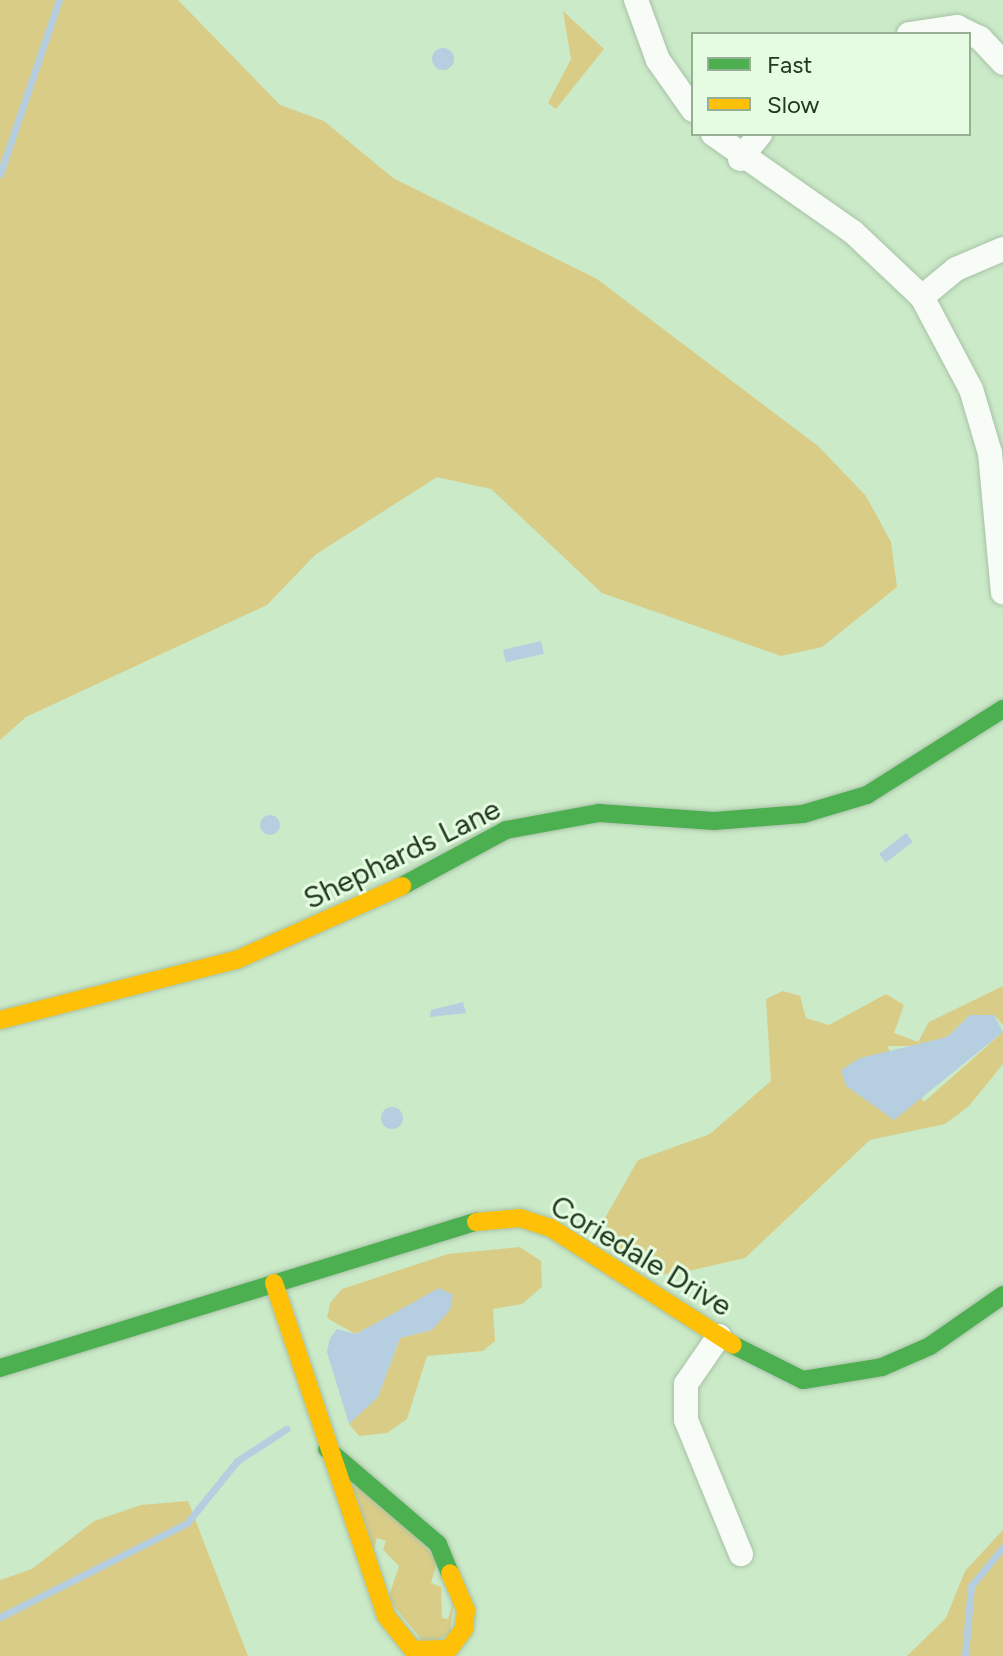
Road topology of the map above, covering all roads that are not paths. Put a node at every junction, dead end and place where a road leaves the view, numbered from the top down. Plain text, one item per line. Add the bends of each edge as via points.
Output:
1 (636, 0) edge
2 (923, 32) edge
3 (967, 32) edge
4 (971, 34) edge
5 (1003, 63) edge
6 (691, 107) edge
7 (715, 136) edge
8 (758, 136) edge
9 (740, 159) junction
10 (1003, 249) edge
11 (922, 297) junction
12 (1003, 592) edge
13 (1003, 709) edge
14 (0, 1020) edge
15 (274, 1283) junction
16 (1003, 1295) edge
17 (719, 1336) junction
18 (0, 1368) edge
19 (327, 1449) junction
20 (741, 1554) dead end

1 - 6 street via 658,60
2 - 3 street via 957,27
4 - 5 street
7 - 9 street
8 - 9 street
9 - 11 street via 853,232
10 - 11 street via 956,269
11 - 12 street via 971,389 990,453
13 - 14 street, Shephards Lane via 867,795 803,814 714,821 599,813 506,830 348,915 236,960
15 - 17 street, Coriedale Drive via 485,1219 520,1218 551,1228
15 - 18 street, Coriedale Drive
15 - 19 street
16 - 17 street, Coriedale Drive via 930,1346 840,1377 803,1380
17 - 20 street via 686,1384 686,1420
19 - 19 street via 393,1630 424,1654 449,1649 464,1629 466,1610 438,1544

